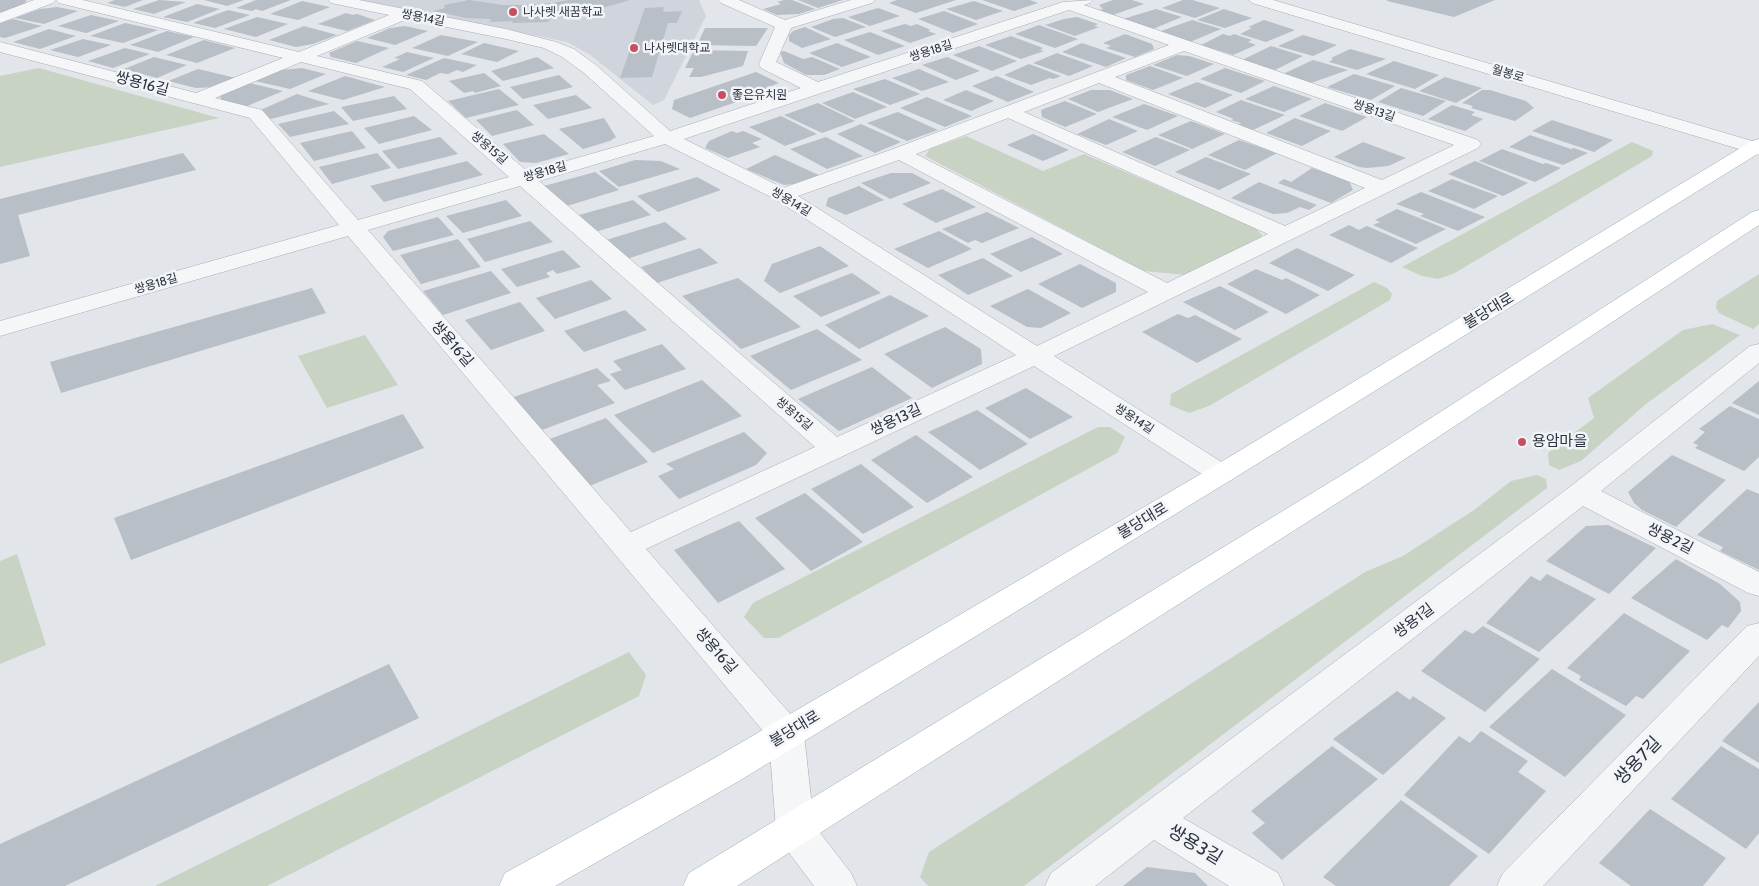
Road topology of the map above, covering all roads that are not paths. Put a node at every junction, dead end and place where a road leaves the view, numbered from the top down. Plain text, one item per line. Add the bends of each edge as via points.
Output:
1 (48, 0) edge
2 (64, 0) edge
3 (336, 0) edge
4 (726, 0) edge
5 (867, 0) edge
6 (1257, 0) edge
7 (1076, 3) edge
8 (403, 14) junction
9 (0, 18) edge
10 (784, 24) junction
11 (1184, 45) junction
12 (0, 47) edge
13 (299, 58) junction
14 (1098, 77) junction
15 (817, 88) junction
16 (197, 99) junction
17 (1007, 111) junction
18 (667, 138) junction
19 (1758, 147) edge
20 (900, 153) junction
21 (523, 178) junction
22 (1382, 187) junction
23 (782, 195) junction
24 (1759, 216) edge
25 (353, 228) junction
26 (1285, 234) junction
27 (1166, 292) junction
28 (0, 329) edge
29 (1759, 351) edge
30 (1035, 356) junction
31 (834, 448) junction
32 (1221, 474) junction
33 (1582, 493) junction
34 (626, 546) junction
35 (1759, 585) edge
36 (1759, 636) edge
37 (786, 734) junction
38 (1153, 820) junction
39 (795, 830) junction
40 (519, 886) edge
41 (703, 886) edge
42 (837, 886) edge
43 (1065, 886) edge
44 (1264, 886) edge
45 (1517, 886) edge

1 - 9 street
2 - 13 street, 쌍용15길
3 - 8 street, 쌍용14길
4 - 10 street
5 - 10 street
6 - 19 street, 월봉로
7 - 11 street, 쌍용13길
7 - 15 street, 쌍용18길
8 - 13 street
8 - 18 street, 쌍용14길 via 506,34 559,49 590,69
10 - 15 street via 767,64
11 - 14 street
11 - 22 street, 쌍용13길 via 1471,144
12 - 16 street, 쌍용16길
13 - 16 street
13 - 21 street, 쌍용15길 via 416,84
14 - 17 street
14 - 22 street
15 - 18 street, 쌍용18길
16 - 25 street, 쌍용16길 via 256,114
17 - 20 street
17 - 26 street
18 - 21 street, 쌍용18길
18 - 23 street, 쌍용14길
19 - 32 main road, 불당대로
20 - 23 street
20 - 27 street
21 - 25 street, 쌍용18길
21 - 31 street, 쌍용15길
22 - 26 street, 쌍용13길
23 - 30 street, 쌍용14길
24 - 39 main road via 1360,476
25 - 28 street, 쌍용18길
25 - 34 street, 쌍용16길
26 - 27 street, 쌍용13길
27 - 30 street, 쌍용13길
29 - 33 street, 쌍용1길
30 - 31 street, 쌍용13길
30 - 32 street, 쌍용14길
31 - 34 street, 쌍용13길
32 - 37 main road, 불당대로
33 - 35 street, 쌍용2길
33 - 38 street, 쌍용1길
34 - 37 street, 쌍용16길
36 - 45 street, 쌍용7길
37 - 39 street
37 - 40 main road, 불당대로
38 - 43 street, 쌍용1길
38 - 44 street, 쌍용3길
39 - 41 main road
39 - 42 street

